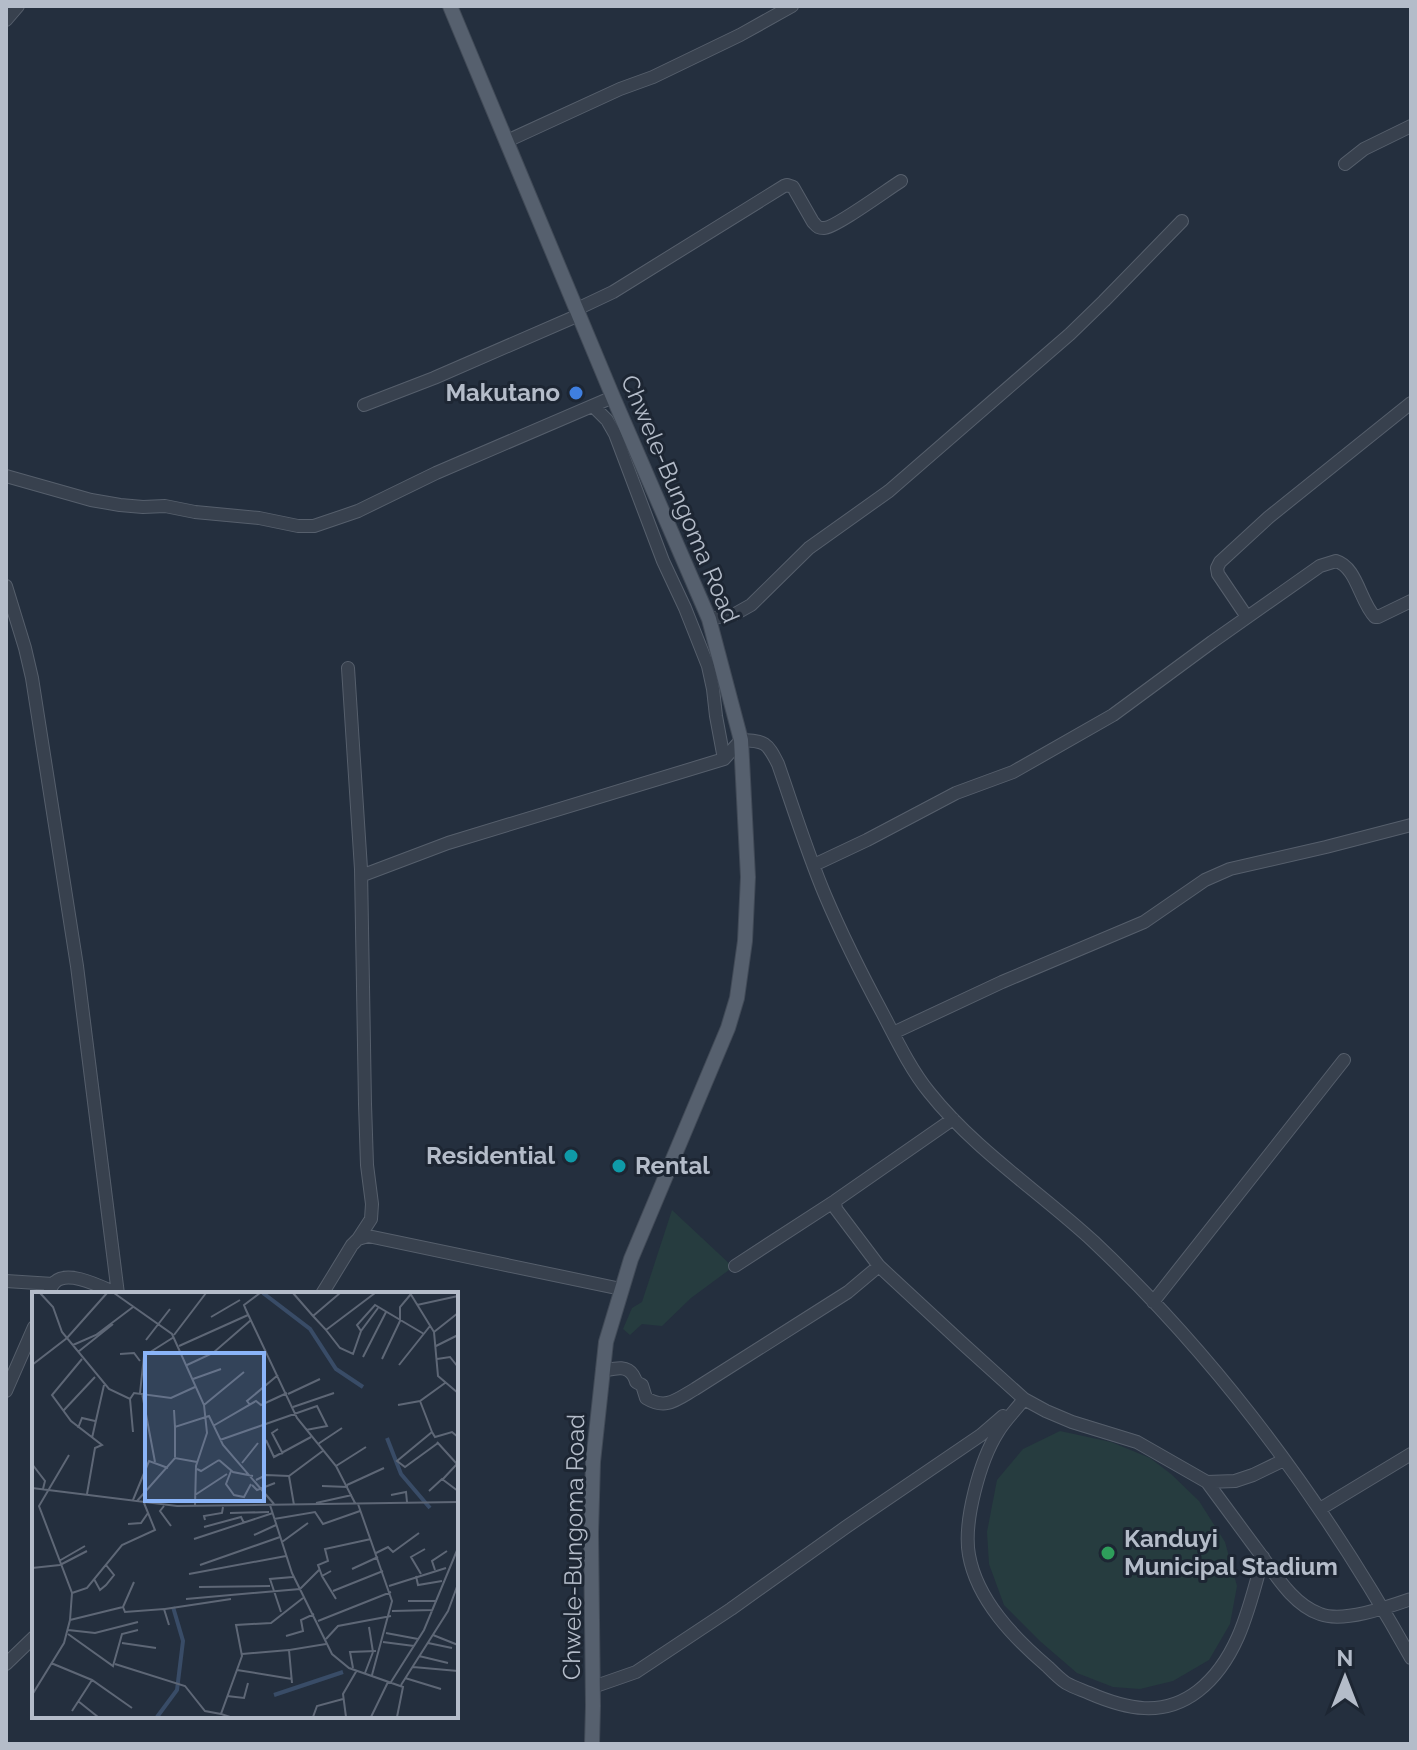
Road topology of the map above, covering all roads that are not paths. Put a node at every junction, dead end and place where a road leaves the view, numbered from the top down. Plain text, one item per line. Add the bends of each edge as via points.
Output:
1 (18, 6) edge
2 (450, 6) edge
3 (792, 6) edge
4 (6, 20) edge
5 (1411, 126) edge
6 (507, 141) junction
7 (1345, 164) dead end
8 (901, 181) dead end
9 (1182, 221) dead end
10 (578, 312) junction
11 (613, 397) junction
12 (1411, 403) edge
13 (364, 405) dead end
14 (593, 406) junction
15 (6, 476) edge
16 (652, 487) junction
17 (636, 493) junction
18 (6, 586) edge
19 (1411, 601) edge
20 (1247, 617) junction
21 (709, 619) junction
22 (348, 668) dead end
23 (741, 740) junction
24 (724, 759) junction
25 (1411, 825) edge
26 (814, 865) junction
27 (361, 869) junction
28 (893, 1033) junction
29 (1344, 1060) dead end
30 (953, 1119) junction
31 (835, 1201) junction
32 (358, 1239) junction
33 (735, 1266) dead end
34 (879, 1266) junction
35 (6, 1281) edge
36 (51, 1289) edge
37 (621, 1289) junction
38 (112, 1292) edge
39 (118, 1292) edge
40 (323, 1292) edge
41 (1153, 1302) junction
42 (32, 1332) edge
43 (602, 1371) junction
44 (6, 1391) edge
45 (1024, 1399) junction
46 (1411, 1454) edge
47 (1284, 1460) junction
48 (1207, 1482) junction
49 (1320, 1509) junction
50 (1263, 1557) junction
51 (1411, 1599) edge
52 (1383, 1609) junction
53 (32, 1639) edge
54 (1411, 1658) edge
55 (6, 1664) edge
56 (593, 1687) junction
57 (593, 1740) edge

1 - 4 street
2 - 6 main road, Chwele-Bungoma Road
3 - 6 street via 653,77
5 - 7 street
6 - 10 main road, Chwele-Bungoma Road
8 - 10 street via 824,228 813,222 793,187 784,186
9 - 21 street via 1070,334 889,491 809,548 751,605
10 - 11 main road, Chwele-Bungoma Road
10 - 13 street
11 - 14 street
11 - 16 main road, Chwele-Bungoma Road
12 - 20 street via 1220,562 1218,574
14 - 15 street via 314,526 120,505
14 - 17 street via 615,434
16 - 17 street
16 - 21 main road, Chwele-Bungoma Road
17 - 24 street via 708,666
18 - 39 street via 32,678 77,966
19 - 20 street via 1375,617 1351,573 1336,561 1320,566
20 - 26 street via 1113,715 1038,759 956,793
21 - 23 main road, Chwele-Bungoma Road
22 - 27 street
23 - 24 street
23 - 26 street via 769,746
23 - 37 main road, Chwele-Bungoma Road via 748,877 737,998
24 - 27 street via 448,843 366,874
25 - 28 street via 1230,869 1144,922
26 - 28 street
27 - 32 street via 372,1204 371,1219
28 - 30 street via 927,1090
29 - 41 street
30 - 31 street
30 - 41 street
31 - 33 street
31 - 34 street
32 - 37 street via 376,1236
32 - 40 street
34 - 43 street via 848,1292 673,1402 646,1398 642,1385 626,1369
34 - 45 street
35 - 36 street
36 - 38 street via 59,1279 71,1277
37 - 43 main road, Chwele-Bungoma Road
41 - 47 street
42 - 44 street
43 - 56 main road, Chwele-Bungoma Road via 593,1462
45 - 48 street via 1072,1422 1137,1442
45 - 50 street via 988,1452 969,1515 968,1552 994,1611 1066,1683 1136,1709 1184,1701 1223,1664 1239,1635
45 - 56 street via 981,1435 731,1609 636,1672
46 - 49 street
47 - 48 street via 1235,1481
47 - 49 street
48 - 50 street
49 - 52 street
50 - 52 street via 1285,1587 1321,1615
51 - 52 street
52 - 54 street
53 - 55 street
56 - 57 main road, Chwele-Bungoma Road

